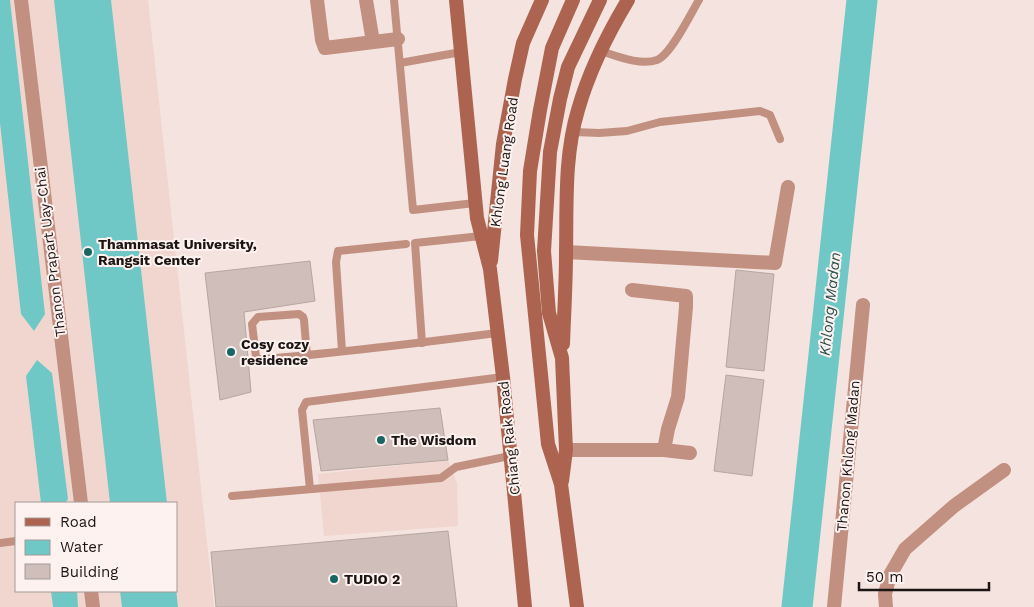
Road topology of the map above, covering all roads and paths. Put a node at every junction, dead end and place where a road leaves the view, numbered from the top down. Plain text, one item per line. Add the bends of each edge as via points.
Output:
1 (21, 0) edge
2 (317, 0) edge
3 (366, 0) edge
4 (394, 0) edge
5 (456, 0) edge
6 (542, 0) edge
7 (573, 0) edge
8 (600, 0) edge
9 (628, 0) edge
10 (699, 0) edge
11 (398, 38) junction
12 (373, 42) junction
13 (601, 51) junction
14 (461, 52) junction
15 (400, 62) junction
16 (574, 132) junction
17 (780, 139) dead end
18 (788, 187) dead end
19 (475, 204) junction
20 (481, 236) junction
21 (406, 244) dead end
22 (566, 252) junction
23 (490, 269) junction
24 (632, 290) dead end
25 (863, 305) dead end
26 (497, 333) junction
27 (422, 343) junction
28 (342, 351) junction
29 (307, 356) junction
30 (562, 358) junction
31 (503, 377) junction
32 (566, 450) junction
33 (664, 450) junction
34 (690, 454) dead end
35 (510, 456) junction
36 (1004, 470) dead end
37 (561, 484) junction
38 (310, 490) junction
39 (232, 496) dead end
40 (81, 502) edge
41 (15, 541) edge
42 (0, 543) edge
43 (91, 592) edge
44 (93, 607) edge
45 (525, 607) edge
46 (577, 607) edge
47 (834, 607) edge
48 (886, 607) edge

1 - 40 street, Thanon Prapart Uay-Chai
2 - 12 street via 325,48
3 - 12 street
4 - 11 lane
5 - 14 main road
6 - 23 main road, Khlong Luang Road via 523,43 515,79
7 - 37 main road via 552,48 530,171 527,235 548,444
8 - 30 main road via 568,67 550,152 544,251 549,313
9 - 13 main road
10 - 13 lane via 680,34 660,58 634,60
11 - 12 street
11 - 15 lane
13 - 16 main road via 577,111
14 - 15 lane
14 - 19 main road
15 - 19 lane via 413,210
16 - 17 lane via 626,131 660,122 760,112 770,115
16 - 22 main road via 565,203
18 - 22 street via 775,263
19 - 20 main road
20 - 23 main road
20 - 27 lane via 415,243
21 - 28 lane via 338,251
22 - 30 main road
23 - 26 main road, Chiang Rak Road
24 - 33 street via 686,296 678,397
25 - 47 street, Thanon Khlong Madan
26 - 27 lane
26 - 31 main road, Chiang Rak Road
27 - 28 lane
28 - 29 lane
29 - 29 lane via 304,320 299,314 254,320 258,359
30 - 32 main road
31 - 35 main road, Chiang Rak Road
31 - 38 lane via 306,402 302,410
32 - 33 street
32 - 37 main road
33 - 34 street
35 - 38 lane via 456,467 440,478
35 - 45 main road, Chiang Rak Road
36 - 48 street via 954,506 905,549 890,575 885,594
37 - 46 main road
38 - 39 lane
41 - 42 lane
43 - 44 street

